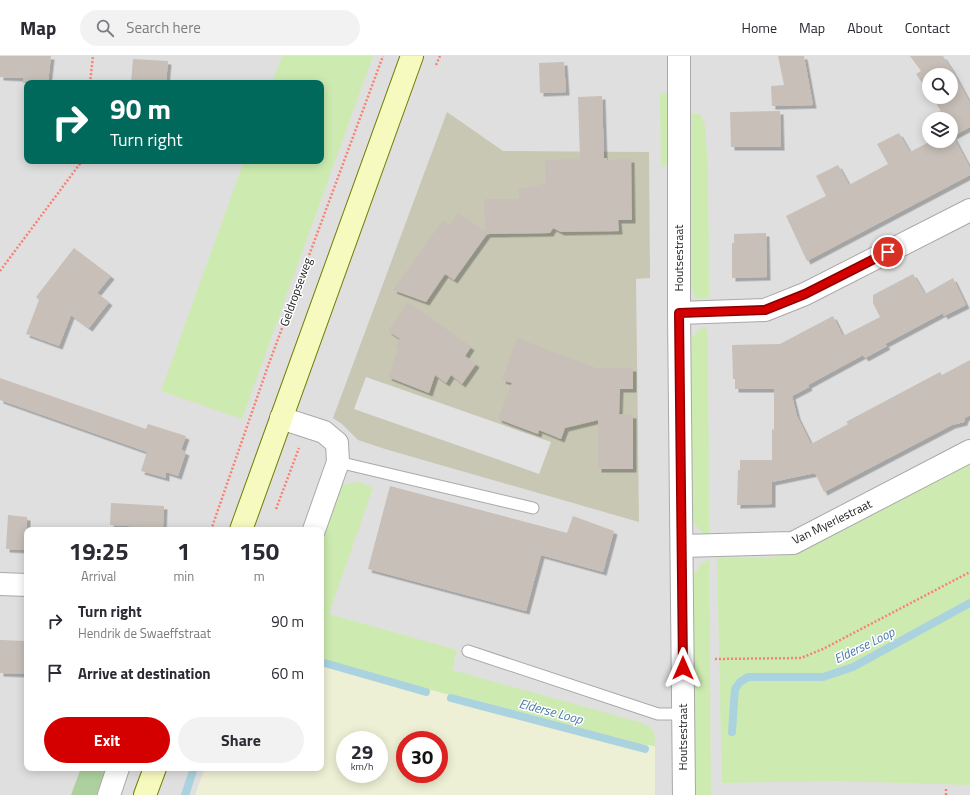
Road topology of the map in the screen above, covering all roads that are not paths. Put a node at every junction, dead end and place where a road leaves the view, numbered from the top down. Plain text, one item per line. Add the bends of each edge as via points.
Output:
1 (412, 56) edge
2 (679, 56) edge
3 (970, 210) edge
4 (679, 313) junction
5 (281, 418) junction
6 (970, 451) edge
7 (338, 462) junction
8 (533, 508) dead end
9 (242, 527) edge
10 (315, 527) edge
11 (682, 546) junction
12 (0, 584) edge
13 (24, 585) edge
14 (468, 650) dead end
15 (683, 714) junction
16 (117, 771) edge
17 (154, 771) edge
18 (109, 795) edge
19 (145, 795) edge
20 (684, 795) edge

1 - 5 main road
2 - 4 street, Houtsestraat
3 - 4 street via 805,294 765,310
4 - 11 street, Houtsestraat
5 - 7 street via 324,432 337,443
5 - 9 main road
6 - 11 street, Van Myerlestraat via 793,543
7 - 8 lane
7 - 10 street
11 - 15 street, Houtsestraat
12 - 13 street
14 - 15 lane via 658,714
15 - 20 street, Houtsestraat
16 - 18 street
17 - 19 main road

